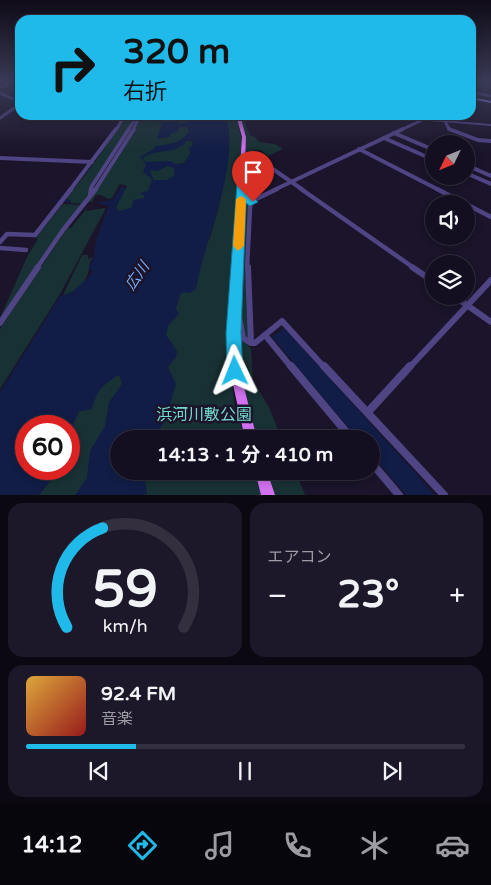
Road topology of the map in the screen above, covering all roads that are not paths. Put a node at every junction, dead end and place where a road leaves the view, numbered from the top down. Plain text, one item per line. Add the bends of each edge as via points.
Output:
1 (15, 107) edge
2 (0, 118) edge
3 (122, 120) edge
4 (137, 120) edge
5 (239, 120) edge
6 (422, 120) joint
7 (446, 122) junction
8 (491, 124) edge
9 (394, 133) junction
10 (384, 138) junction
11 (491, 141) edge
12 (425, 146) edge
13 (359, 148) junction
14 (254, 156) dead end
15 (425, 156) edge
16 (0, 158) edge
17 (92, 162) junction
18 (475, 169) edge
19 (242, 171) junction
20 (491, 176) edge
21 (475, 177) edge
22 (292, 182) junction
23 (491, 184) edge
24 (449, 195) edge
25 (250, 202) junction
26 (475, 209) edge
27 (491, 217) edge
28 (0, 242) edge
29 (0, 248) edge
30 (26, 250) dead end
31 (425, 276) edge
32 (491, 280) edge
33 (235, 305) junction
34 (468, 306) junction
35 (491, 322) edge
36 (0, 323) edge
37 (265, 335) junction
38 (251, 343) junction
39 (368, 412) junction
40 (248, 430) edge
41 (344, 430) edge
42 (380, 473) edge
43 (264, 480) edge
44 (268, 495) edge
45 (399, 495) edge
46 (444, 495) edge

1 - 2 street
3 - 17 street
4 - 36 street via 133,133 90,197 63,230
5 - 19 main road via 244,137
6 - 7 street
6 - 9 street
7 - 8 street
7 - 11 street via 449,130
9 - 10 street
9 - 12 street
10 - 13 street
10 - 15 street
13 - 22 street
13 - 24 street
14 - 22 street
16 - 17 street
17 - 28 street via 35,235 7,234
18 - 20 street
19 - 25 street via 251,189
19 - 33 main road
21 - 23 street
22 - 25 street
22 - 31 street
25 - 38 street via 247,278
26 - 27 street
29 - 30 street
32 - 34 street
33 - 38 street via 243,338
33 - 40 main road via 235,371
34 - 35 street
34 - 39 street
37 - 38 street
37 - 39 street via 282,321
37 - 41 street
39 - 46 street
42 - 45 street
43 - 44 main road

